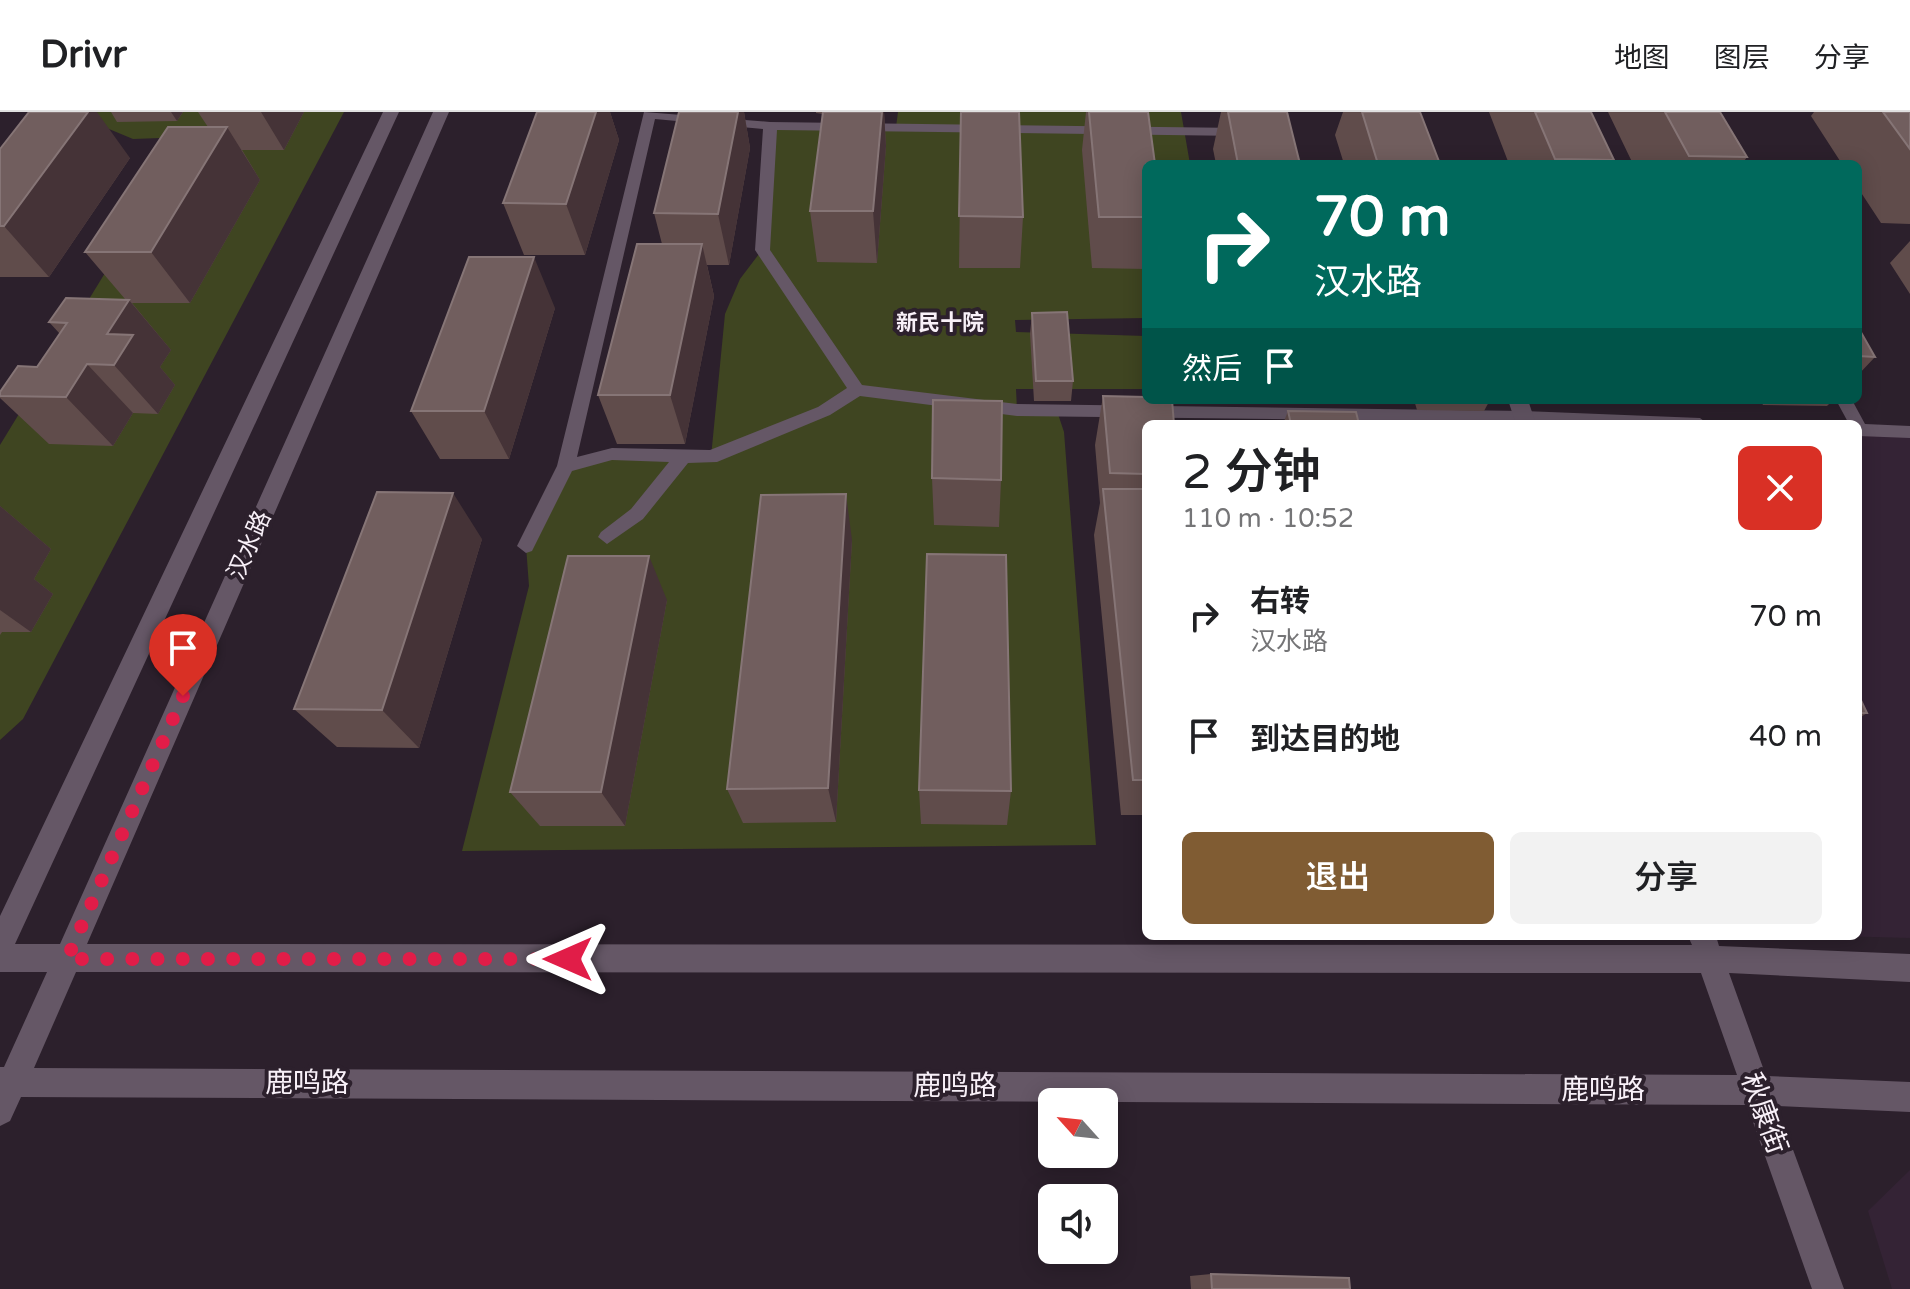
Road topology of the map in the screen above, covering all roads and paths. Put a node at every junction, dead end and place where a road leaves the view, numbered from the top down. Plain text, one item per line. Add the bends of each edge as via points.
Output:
1 (391, 112) edge
2 (441, 112) edge
3 (770, 126) junction
4 (1255, 132) edge
5 (857, 390) junction
6 (1523, 414) edge
7 (1189, 418) edge
8 (1629, 420) edge
9 (1862, 427) edge
10 (1910, 432) edge
11 (683, 457) junction
12 (566, 466) junction
13 (607, 537) dead end
14 (526, 546) dead end
15 (0, 946) edge
16 (1706, 947) edge
17 (0, 958) edge
18 (67, 959) junction
19 (1910, 968) edge
20 (7, 1081) edge
21 (1757, 1090) junction
22 (1910, 1097) edge
23 (0, 1111) edge
24 (1828, 1289) edge

1 - 15 main road
2 - 18 main road, 汉水路
3 - 4 lane
3 - 5 lane via 762,250
3 - 12 lane via 649,114
5 - 7 lane via 1017,410
5 - 11 lane via 824,411 711,457
6 - 7 lane
6 - 8 lane
9 - 10 lane
11 - 12 lane via 612,454
11 - 13 lane via 637,514
12 - 14 lane
16 - 18 main road
16 - 19 main road
16 - 21 main road, 秋康街
17 - 18 main road
18 - 20 main road, 汉水路
20 - 21 main road, 鹿鸣路
20 - 23 main road, 汉水路
21 - 22 main road, 鹿鸣路
21 - 24 main road, 秋康街

